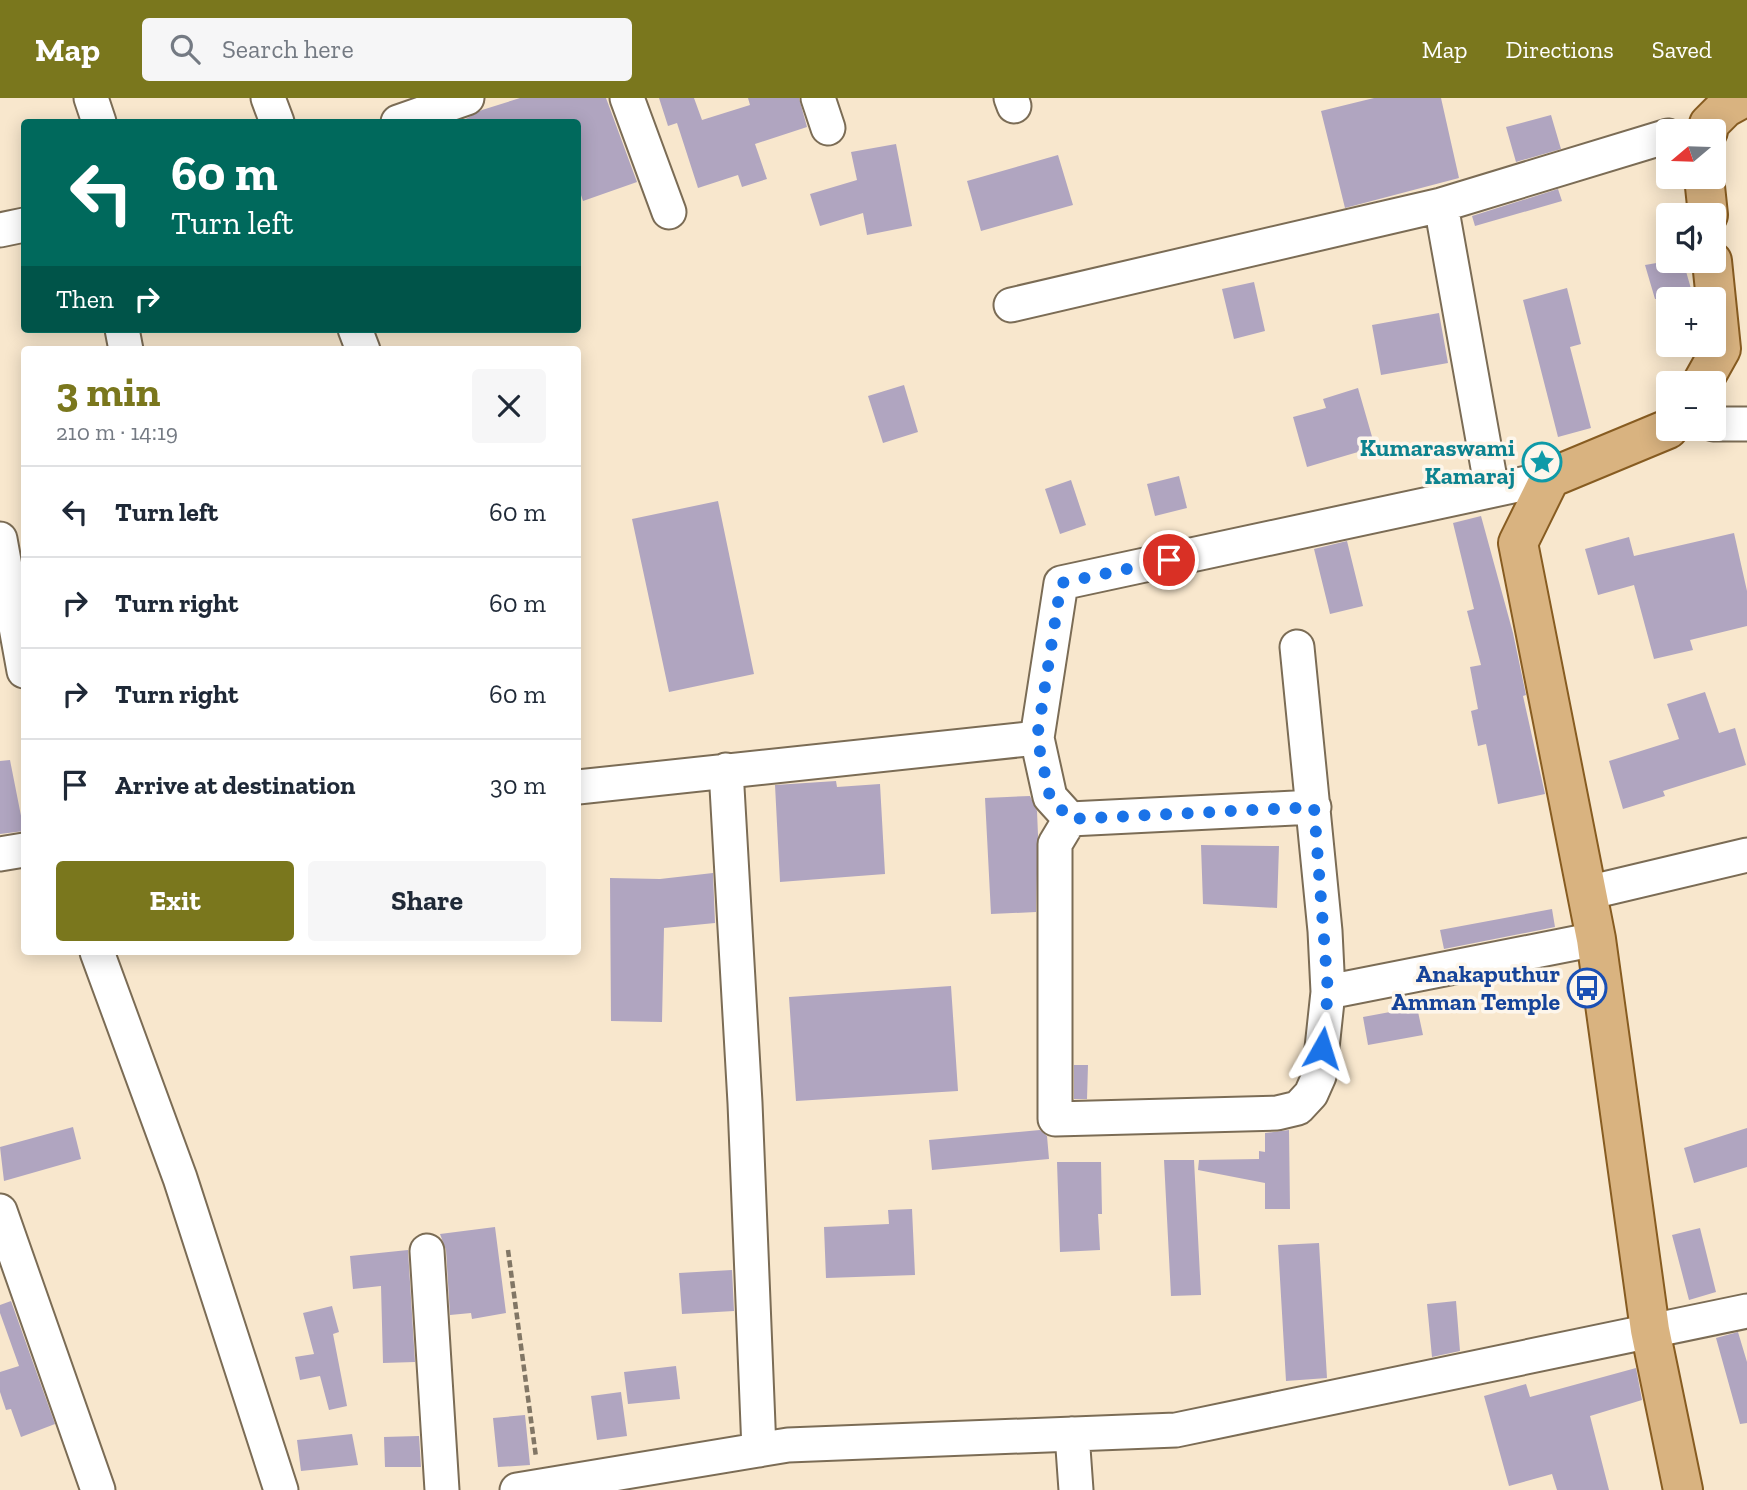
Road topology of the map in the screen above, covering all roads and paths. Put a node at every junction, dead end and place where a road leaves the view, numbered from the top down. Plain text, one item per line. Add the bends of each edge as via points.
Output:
1 (91, 98) edge
2 (268, 98) edge
3 (627, 98) edge
4 (1743, 98) edge
5 (460, 105) edge
6 (1747, 116) edge
7 (98, 119) edge
8 (276, 119) edge
9 (409, 119) edge
10 (1705, 119) edge
11 (1719, 119) edge
12 (1656, 140) edge
13 (1441, 205) junction
14 (669, 212) dead end
15 (21, 226) edge
16 (0, 230) edge
17 (1713, 273) edge
18 (1011, 305) dead end
19 (1709, 371) edge
20 (1726, 424) edge
21 (1747, 424) edge
22 (1656, 434) edge
23 (1550, 478) junction
24 (1492, 490) junction
25 (0, 539) edge
26 (1297, 647) dead end
27 (21, 654) edge
28 (1037, 738) junction
29 (726, 770) junction
30 (581, 787) edge
31 (1314, 807) junction
32 (1070, 819) junction
33 (21, 850) edge
34 (0, 854) edge
35 (1747, 855) edge
36 (1587, 893) junction
37 (1596, 939) junction
38 (98, 955) edge
39 (1328, 992) junction
40 (0, 1211) edge
41 (508, 1250) dead end
42 (6, 1251) edge
43 (427, 1251) dead end
44 (1747, 1311) edge
45 (1650, 1330) junction
46 (1072, 1434) junction
47 (759, 1450) junction
48 (594, 1484) edge
49 (529, 1488) edge
50 (98, 1490) edge
51 (281, 1490) edge
52 (442, 1490) edge
53 (1076, 1490) edge
54 (1683, 1490) edge

1 - 7 street
2 - 8 street
3 - 14 street
4 - 10 main road
5 - 9 street
6 - 11 main road
12 - 13 street
13 - 18 street
13 - 24 street
15 - 16 street
17 - 19 main road via 1721,349
20 - 21 street
22 - 23 main road
23 - 24 street
23 - 36 main road via 1518,543
24 - 28 street via 1061,583
25 - 27 street
26 - 31 street
28 - 29 street
28 - 32 street via 1050,797
29 - 30 street
29 - 47 street
31 - 32 street
31 - 39 street
32 - 39 street via 1055,844 1055,1119 1277,1113 1298,1108 1319,1076
33 - 34 street
35 - 36 street
36 - 37 main road
37 - 39 street
37 - 45 main road
38 - 51 street via 180,1178
40 - 42 street
41 - 49 path
42 - 50 street
43 - 52 street
44 - 45 street
45 - 46 street via 1176,1430
45 - 54 main road
46 - 47 street via 788,1445
46 - 53 street
47 - 48 street
48 - 49 street

